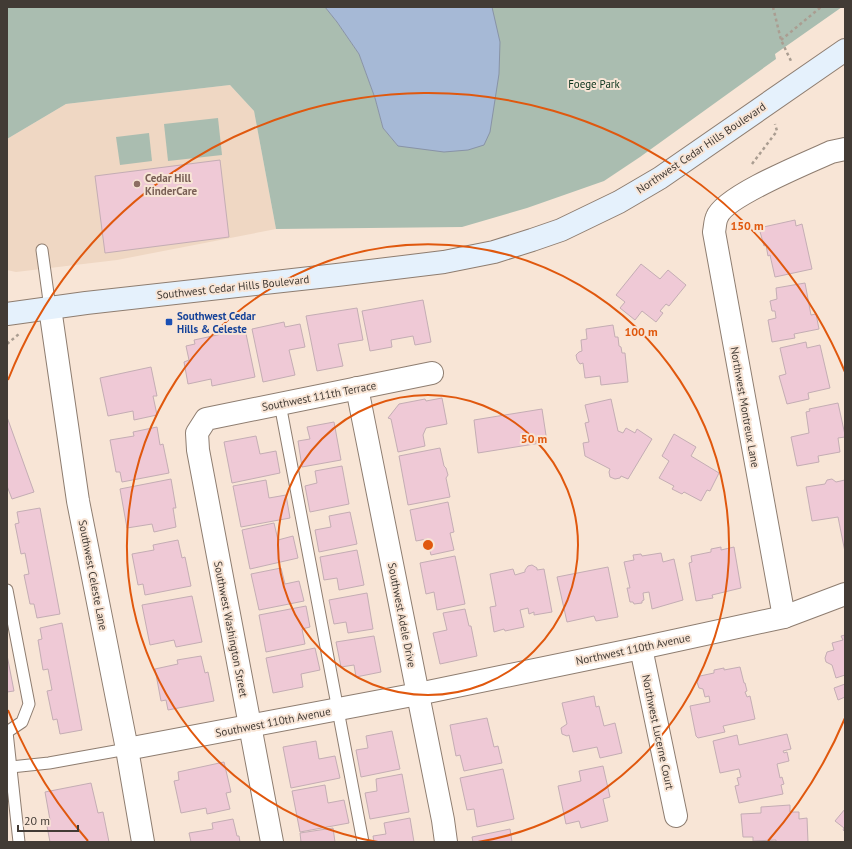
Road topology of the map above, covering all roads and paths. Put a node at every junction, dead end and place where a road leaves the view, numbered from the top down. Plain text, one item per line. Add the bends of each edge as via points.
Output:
1 (773, 7) edge
2 (821, 7) edge
3 (781, 40) junction
4 (845, 50) edge
5 (802, 80) junction
6 (769, 102) junction
7 (845, 149) edge
8 (739, 196) junction
9 (42, 250) dead end
10 (459, 260) joint
11 (50, 308) junction
12 (7, 314) edge
13 (432, 373) dead end
14 (357, 388) junction
15 (280, 404) junction
16 (206, 419) joint
17 (7, 590) edge
18 (845, 594) edge
19 (784, 616) junction
20 (641, 648) junction
21 (418, 694) junction
22 (339, 709) junction
23 (250, 726) junction
24 (7, 732) edge
25 (127, 749) junction
26 (11, 767) junction
27 (676, 816) dead end
28 (19, 842) edge
29 (144, 842) edge
30 (272, 842) edge
31 (363, 842) edge
32 (446, 842) edge

1 - 3 path
2 - 3 path
3 - 5 path
4 - 5 main road, Northwest Cedar Hills Boulevard
5 - 6 main road, Northwest Cedar Hills Boulevard
6 - 8 path via 777,131 749,169
6 - 10 main road, Northwest Cedar Hills Boulevard via 660,178 619,202 561,230 494,252
7 - 8 street via 830,152
8 - 19 street, Northwest Montreux Lane via 717,216 714,232
9 - 11 lane
10 - 11 main road, Southwest Cedar Hills Boulevard
11 - 12 main road, Southwest Cedar Hills Boulevard
11 - 25 street, Southwest Celeste Lane via 78,500
13 - 14 street, Southwest 111th Terrace
14 - 15 street, Southwest 111th Terrace
14 - 21 street, Southwest Adele Drive
15 - 16 street, Southwest 111th Terrace
15 - 22 lane
16 - 23 street, Southwest Washington Street via 197,433 198,450
17 - 24 lane via 29,704 22,722
18 - 19 street, Northwest 110th Avenue
19 - 20 street, Northwest 110th Avenue
20 - 21 street, Northwest 110th Avenue
20 - 27 street, Northwest Lucerne Court
21 - 22 street, Southwest 110th Avenue
21 - 32 street, Southwest Adele Drive
22 - 23 street, Southwest 110th Avenue
22 - 31 lane
23 - 25 street, Southwest 110th Avenue
23 - 30 street, Southwest Washington Street
24 - 26 lane
25 - 26 lane
25 - 29 street, Southwest Celeste Lane
26 - 28 lane

